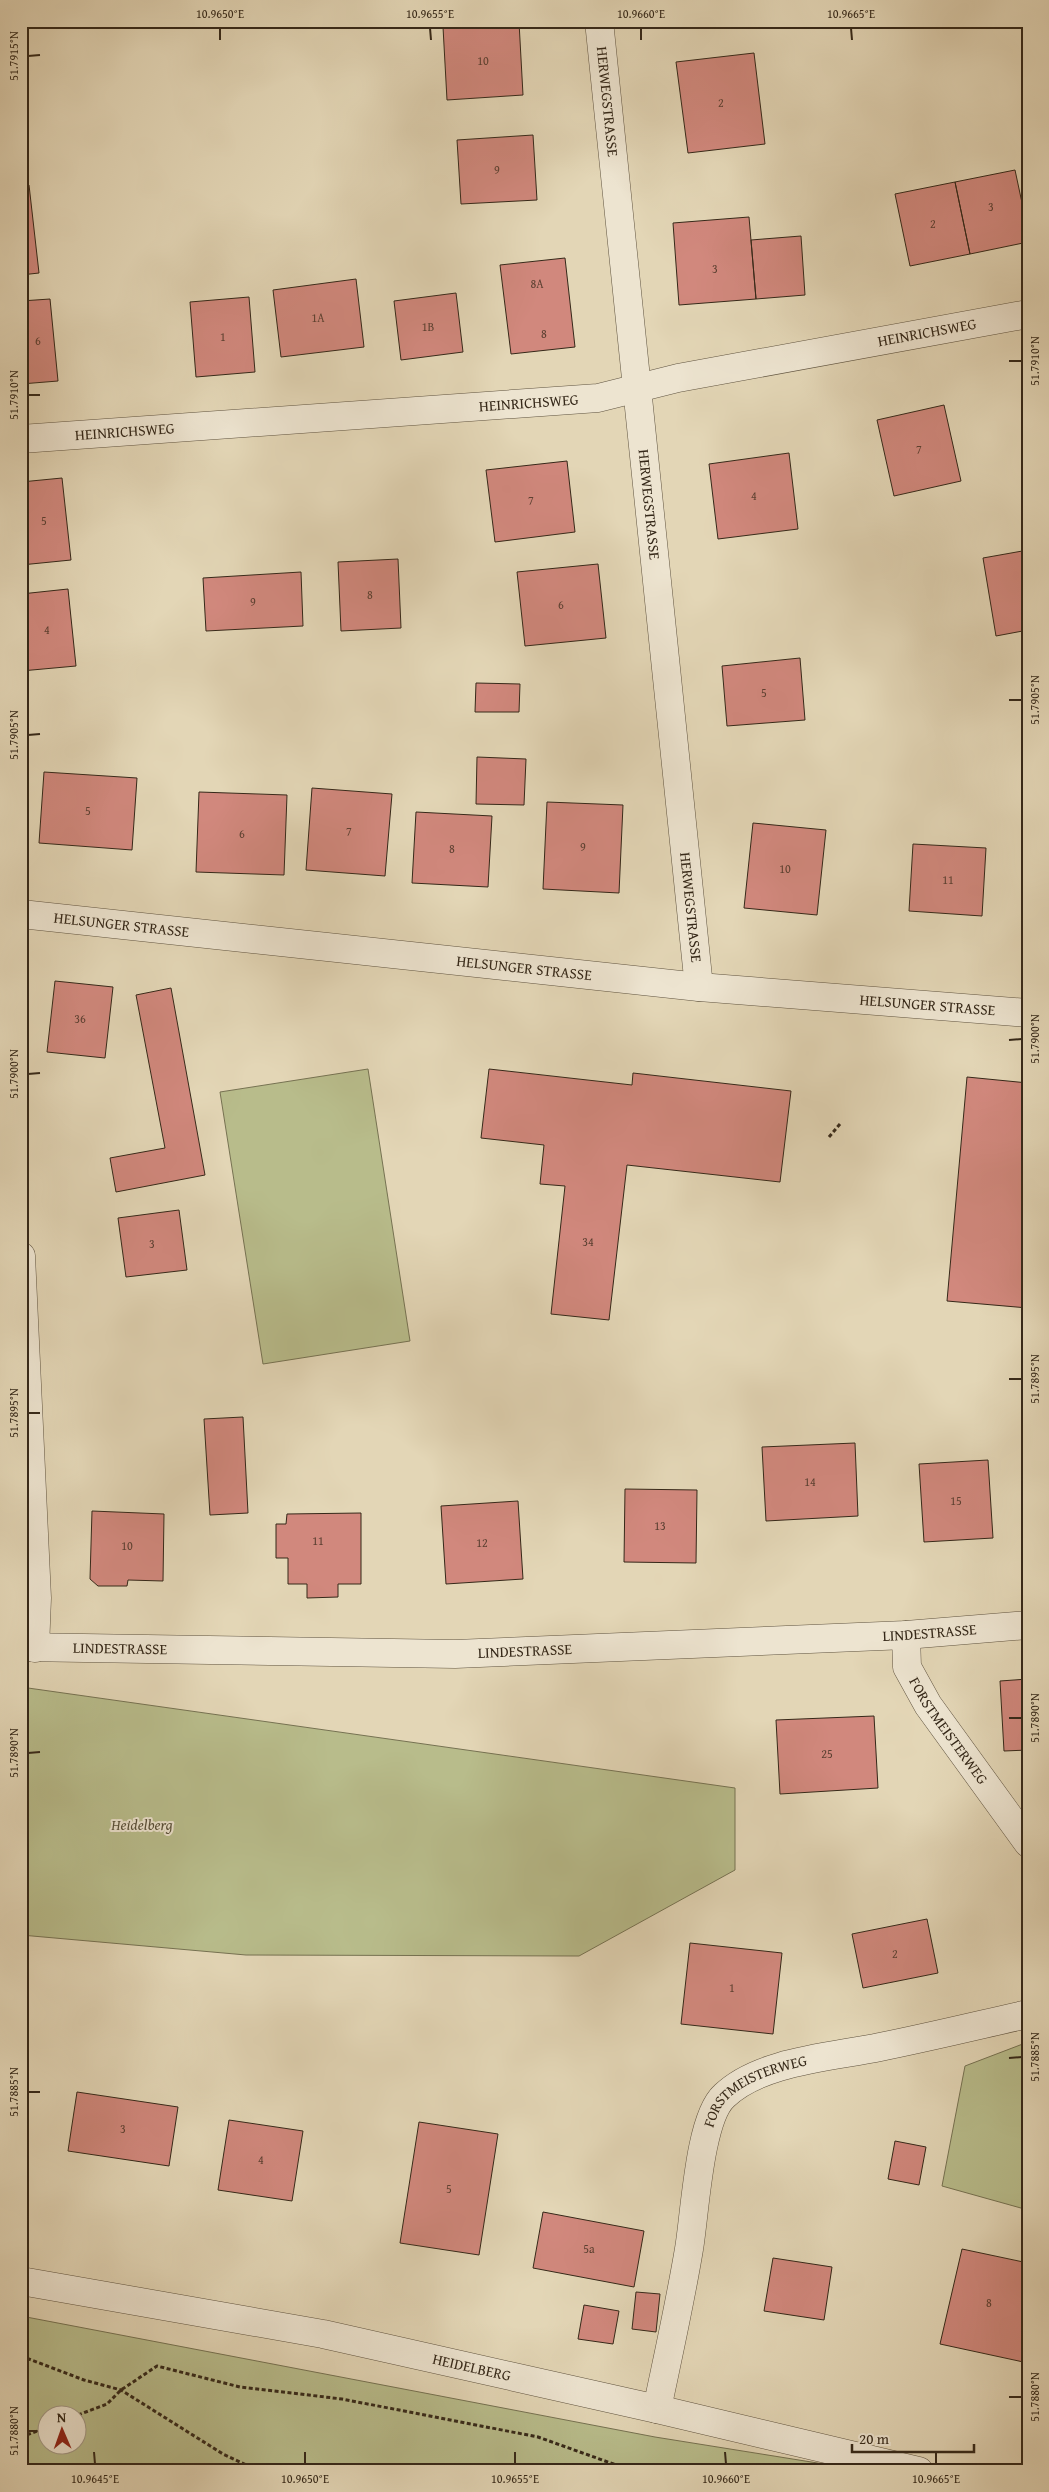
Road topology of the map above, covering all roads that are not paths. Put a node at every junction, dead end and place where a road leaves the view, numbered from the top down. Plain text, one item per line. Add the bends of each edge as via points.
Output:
1 (600, 21) edge
2 (1028, 314) edge
3 (638, 389) junction
4 (21, 439) edge
5 (21, 914) edge
6 (699, 987) junction
7 (1028, 1013) edge
8 (21, 1256) edge
9 (1028, 1625) edge
10 (906, 1635) junction
11 (28, 1647) edge
12 (1028, 1843) edge
13 (1028, 2014) edge
14 (21, 2282) edge
15 (657, 2409) junction
16 (919, 2471) edge

1 - 3 street, HERWEGSTRASSE
2 - 3 street, HEINRICHSWEG via 678,378
3 - 4 street, HEINRICHSWEG via 598,398
3 - 6 street, HERWEGSTRASSE
5 - 6 street, HELSUNGER STRASSE
6 - 7 street, HELSUNGER STRASSE
8 - 11 street via 37,1598
9 - 10 street, LINDESTRASSE
10 - 11 street, LINDESTRASSE via 455,1654
10 - 12 street, FORSTMEISTERWEG via 907,1667 928,1705
13 - 15 street, FORSTMEISTERWEG via 779,2067 744,2080 722,2097 711,2118 704,2148 689,2249
14 - 15 street, HEIDELBERG via 323,2334
15 - 16 street, HEIDELBERG

